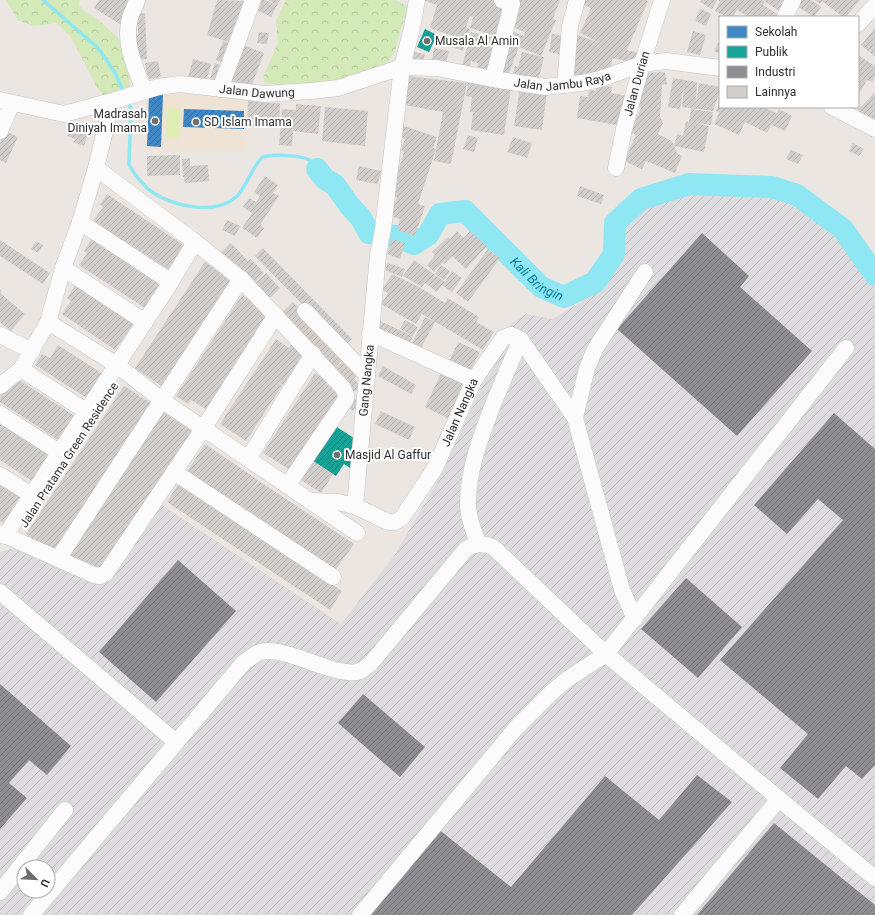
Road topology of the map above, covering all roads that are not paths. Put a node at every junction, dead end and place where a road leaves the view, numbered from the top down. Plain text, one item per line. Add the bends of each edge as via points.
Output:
1 (138, 0) edge
2 (253, 0) edge
3 (417, 0) edge
4 (502, 0) edge
5 (577, 0) edge
6 (662, 0) edge
7 (793, 0) edge
8 (875, 5) edge
9 (785, 16) edge
10 (859, 23) edge
11 (642, 64) junction
12 (402, 67) junction
13 (719, 68) edge
14 (493, 79) junction
15 (565, 85) junction
16 (220, 89) junction
17 (139, 92) junction
18 (115, 100) junction
19 (6, 102) edge
20 (834, 108) edge
21 (874, 126) edge
22 (0, 131) edge
23 (96, 168) junction
24 (616, 168) dead end
25 (80, 222) junction
26 (199, 245) junction
27 (63, 268) junction
28 (645, 272) dead end
29 (242, 279) junction
30 (170, 288) junction
31 (305, 311) dead end
32 (276, 316) junction
33 (48, 322) junction
34 (145, 322) junction
35 (370, 333) junction
36 (0, 334) edge
37 (521, 340) junction
38 (846, 348) dead end
39 (32, 350) junction
40 (313, 354) junction
41 (120, 368) junction
42 (21, 369) junction
43 (367, 375) junction
44 (474, 380) junction
45 (0, 386) edge
46 (163, 401) junction
47 (86, 411) junction
48 (0, 414) edge
49 (575, 418) junction
50 (203, 428) junction
51 (60, 452) junction
52 (248, 459) junction
53 (174, 472) junction
54 (0, 475) edge
55 (288, 486) junction
56 (32, 495) junction
57 (310, 501) junction
58 (355, 506) junction
59 (357, 533) dead end
60 (6, 536) edge
61 (479, 544) junction
62 (58, 559) junction
63 (333, 577) dead end
64 (0, 592) edge
65 (635, 620) junction
66 (606, 654) junction
67 (176, 742) junction
68 (779, 799) junction
69 (65, 810) dead end
70 (875, 878) edge
71 (0, 892) edge
72 (31, 915) edge
73 (360, 915) edge
74 (682, 915) edge

1 - 17 street via 130,18 128,35
2 - 16 street
3 - 12 street
4 - 14 street via 512,4
5 - 15 street via 570,26
6 - 11 street, Jalan Durian
7 - 9 street
8 - 10 street
11 - 13 street, Jalan Jambu Raya via 666,61
11 - 15 street, Jalan Jambu Raya via 600,79
11 - 24 street, Jalan Durian
12 - 14 street, Jalan Jambu Raya via 437,68
12 - 16 street, Jalan Dawung via 331,89 264,94
12 - 35 street, Gang Nangka
14 - 15 street, Jalan Jambu Raya via 545,87
16 - 17 street, Jalan Dawung via 180,84
17 - 18 street, Jalan Dawung
18 - 19 street, Jalan Dawung via 64,114
18 - 23 street
19 - 22 street
20 - 21 street
23 - 25 street
23 - 26 street
25 - 27 street
25 - 30 street
26 - 29 street
26 - 30 street, Jalan Pratama Green Residence
27 - 33 street
27 - 34 street
28 - 49 street via 595,349 587,368
29 - 32 street
29 - 46 street
30 - 34 street, Jalan Pratama Green Residence
30 - 41 street, Jalan Pratama Green Residence
31 - 43 street
32 - 40 street
32 - 50 street
33 - 39 street
33 - 41 street, Jalan Pratama Green Residence
34 - 41 street, Jalan Pratama Green Residence
35 - 43 street, Gang Nangka
35 - 44 street, Jalan Nangka
36 - 39 street
37 - 44 street via 512,335 503,338
37 - 49 street
37 - 61 street via 490,413 474,459 468,504
38 - 65 street
39 - 42 street
40 - 52 street
40 - 55 street via 343,388 346,399
41 - 46 street, Jalan Pratama Green Residence
41 - 47 street, Jalan Pratama Green Residence
41 - 60 street, Jalan Pratama Green Residence
42 - 45 street
42 - 47 street, Jalan Pratama Green Residence
43 - 58 street, Gang Nangka
44 - 58 street, Jalan Nangka via 435,468 402,518 388,522
46 - 50 street, Jalan Pratama Green Residence
46 - 62 street
47 - 51 street, Jalan Pratama Green Residence
48 - 51 street, Jalan Pratama Green Residence
49 - 65 street via 622,590
50 - 52 street, Jalan Pratama Green Residence
50 - 53 street
51 - 56 street, Jalan Pratama Green Residence
52 - 55 street, Jalan Pratama Green Residence
53 - 62 street via 103,575 94,575
53 - 63 street
54 - 56 street, Jalan Pratama Green Residence
55 - 57 street, Jalan Pratama Green Residence
56 - 60 street, Jalan Pratama Green Residence
57 - 58 street, Jalan Nangka via 338,502
57 - 59 street, Jalan Pratama Green Residence
60 - 62 street
61 - 66 street via 493,547
61 - 67 street via 466,549 361,671 341,671 277,652 260,652 244,662
64 - 67 street
65 - 66 street
66 - 68 street
66 - 73 street via 552,691 516,728
67 - 72 street
68 - 70 street
68 - 74 street
69 - 71 street

